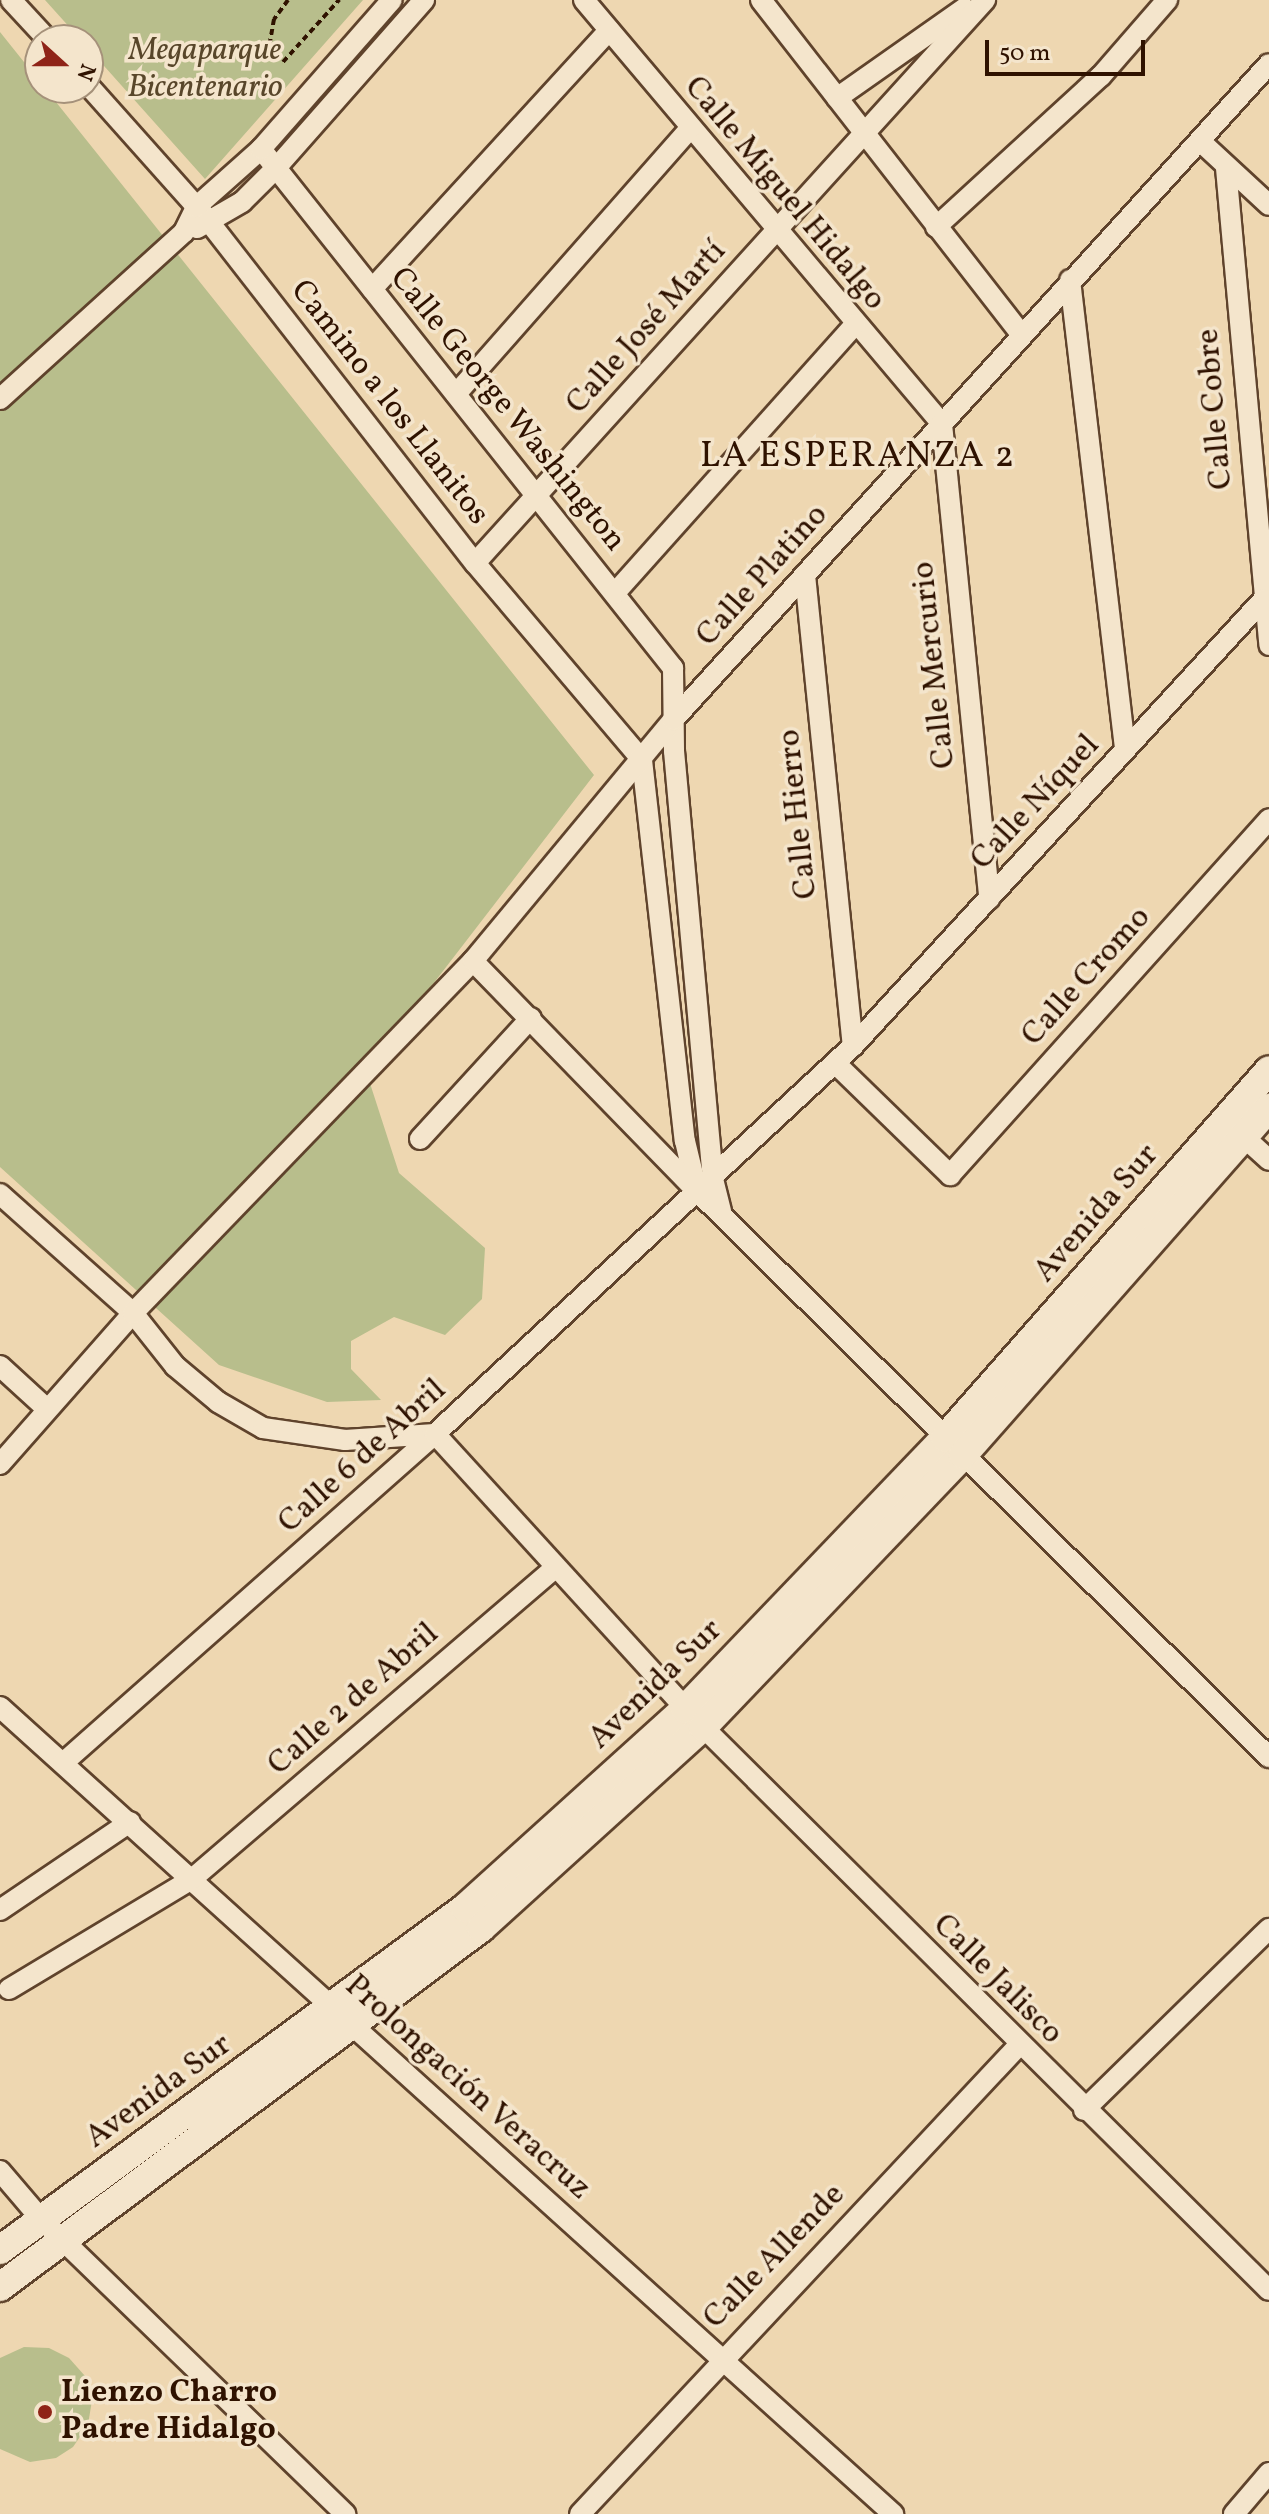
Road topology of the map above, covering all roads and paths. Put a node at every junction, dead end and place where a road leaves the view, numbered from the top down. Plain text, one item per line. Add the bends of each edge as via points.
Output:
1 (11, 0) edge
2 (288, 0) edge
3 (339, 0) edge
4 (392, 0) edge
5 (424, 0) edge
6 (584, 0) edge
7 (977, 0) edge
8 (985, 0) edge
9 (1167, 0) edge
10 (766, 1) edge
11 (33, 24) edge
12 (609, 30) junction
13 (1269, 64) edge
14 (837, 98) junction
15 (104, 103) edge
16 (690, 129) junction
17 (862, 131) junction
18 (1200, 141) junction
19 (261, 149) junction
20 (276, 168) junction
21 (1226, 168) junction
22 (1269, 205) edge
23 (196, 207) junction
24 (211, 224) junction
25 (936, 227) junction
26 (776, 228) junction
27 (184, 232) junction
28 (1070, 280) junction
29 (372, 289) junction
30 (855, 325) junction
31 (1020, 333) junction
32 (456, 394) junction
33 (0, 399) edge
34 (942, 424) junction
35 (537, 497) junction
36 (475, 563) junction
37 (805, 575) junction
38 (615, 593) junction
39 (1263, 600) junction
40 (1269, 645) edge
41 (673, 720) junction
42 (1125, 750) junction
43 (642, 760) junction
44 (1269, 819) edge
45 (989, 899) junction
46 (473, 961) junction
47 (531, 1018) junction
48 (853, 1046) junction
49 (835, 1063) junction
50 (1269, 1071) edge
51 (1269, 1108) edge
52 (1235, 1128) junction
53 (420, 1139) dead end
54 (685, 1141) junction
55 (658, 1149) junction
56 (1269, 1160) edge
57 (705, 1185) junction
58 (0, 1194) edge
59 (133, 1313) junction
60 (0, 1366) edge
61 (46, 1408) junction
62 (435, 1434) junction
63 (954, 1446) junction
64 (0, 1464) edge
65 (556, 1567) junction
66 (0, 1707) edge
67 (694, 1718) junction
68 (1269, 1757) edge
69 (63, 1763) junction
70 (130, 1822) junction
71 (192, 1879) junction
72 (0, 1910) edge
73 (1269, 1929) edge
74 (9, 1989) dead end
75 (344, 2018) junction
76 (1019, 2045) junction
77 (1084, 2110) junction
78 (0, 2171) edge
79 (41, 2219) junction
80 (63, 2241) junction
81 (0, 2250) edge
82 (0, 2287) edge
83 (1269, 2290) edge
84 (720, 2358) junction
85 (1269, 2473) edge
86 (331, 2509) edge
87 (580, 2514) edge
88 (893, 2514) edge
89 (1234, 2514) edge

1 - 11 street
2 - 3 path via 274,19 269,48 283,62
4 - 19 street
5 - 20 street
6 - 12 street, Calle Miguel Hidalgo
7 - 14 street
8 - 17 street, Calle José Martí
9 - 25 street via 1101,76
10 - 14 street
12 - 16 street, Calle Miguel Hidalgo
12 - 29 street
13 - 18 street, Calle Platino
14 - 17 street
15 - 23 street, Camino a los Llanitos
16 - 26 street, Calle Miguel Hidalgo
16 - 32 street
17 - 25 street
17 - 26 street, Calle José Martí
18 - 21 street
18 - 28 street, Calle Platino
19 - 20 street, Calle George Washington
19 - 23 street
20 - 24 street
20 - 29 street, Calle George Washington
21 - 22 street
21 - 39 street, Calle Cobre
23 - 24 street, Camino a los Llanitos
23 - 27 street
24 - 27 street
24 - 36 street, Camino a los Llanitos
25 - 31 street
26 - 30 street, Calle Miguel Hidalgo
26 - 35 street, Calle José Martí
27 - 33 street
28 - 31 street, Calle Platino
28 - 42 street
29 - 32 street, Calle George Washington
30 - 34 street, Calle Miguel Hidalgo
30 - 38 street
31 - 34 street, Calle Platino
32 - 35 street, Calle George Washington
34 - 37 street, Calle Platino
34 - 45 street, Calle Mercurio
35 - 36 street, Calle José Martí
35 - 38 street, Calle George Washington
36 - 43 street, Camino a los Llanitos
37 - 41 street, Calle Platino
37 - 48 street, Calle Hierro
38 - 41 street, Calle George Washington via 673,668
39 - 40 street, Calle Cobre
39 - 42 street, Calle Níquel
41 - 43 street, Calle Platino
41 - 57 street, Calle George Washington
42 - 45 street, Calle Níquel
43 - 46 street, Calle Platino
43 - 54 street
44 - 49 street, Calle Cromo via 950,1175
45 - 48 street, Calle Níquel
46 - 47 street
46 - 59 street, Calle Platino
47 - 53 street
47 - 55 street
48 - 49 street, Calle Níquel
49 - 57 street, Calle 6 de Abril
50 - 52 main road, Avenida Sur
51 - 52 main road, Avenida Sur
52 - 56 street
52 - 63 main road, Avenida Sur
54 - 55 street
54 - 57 street
55 - 57 street
57 - 62 street, Calle 6 de Abril
57 - 63 street via 721,1211
58 - 59 street
59 - 61 street, Calle Platino
59 - 62 street via 175,1366 218,1402 263,1428 345,1440
60 - 61 street
61 - 64 street, Calle Platino
62 - 65 street, Calle Jalisco
62 - 69 street, Calle 6 de Abril
63 - 67 main road, Avenida Sur
63 - 68 street
65 - 67 street, Calle Jalisco
65 - 71 street, Calle 2 de Abril
66 - 69 street, Prolongación Veracruz
67 - 75 main road, Avenida Sur via 481,1928
67 - 76 street, Calle Jalisco
69 - 70 street, Prolongación Veracruz
70 - 71 street, Prolongación Veracruz
70 - 72 street
71 - 74 street, Calle 2 de Abril
71 - 75 street, Prolongación Veracruz
73 - 77 street
75 - 79 main road, Avenida Sur
75 - 80 main road, Avenida Sur
75 - 84 street, Prolongación Veracruz
76 - 77 street, Calle Jalisco
76 - 84 street, Calle Allende
77 - 83 street, Calle Jalisco
78 - 79 street
79 - 80 street
79 - 81 main road, Avenida Sur
80 - 82 main road, Avenida Sur
80 - 86 street
84 - 87 street, Calle Allende
84 - 88 street, Prolongación Veracruz
85 - 89 street

